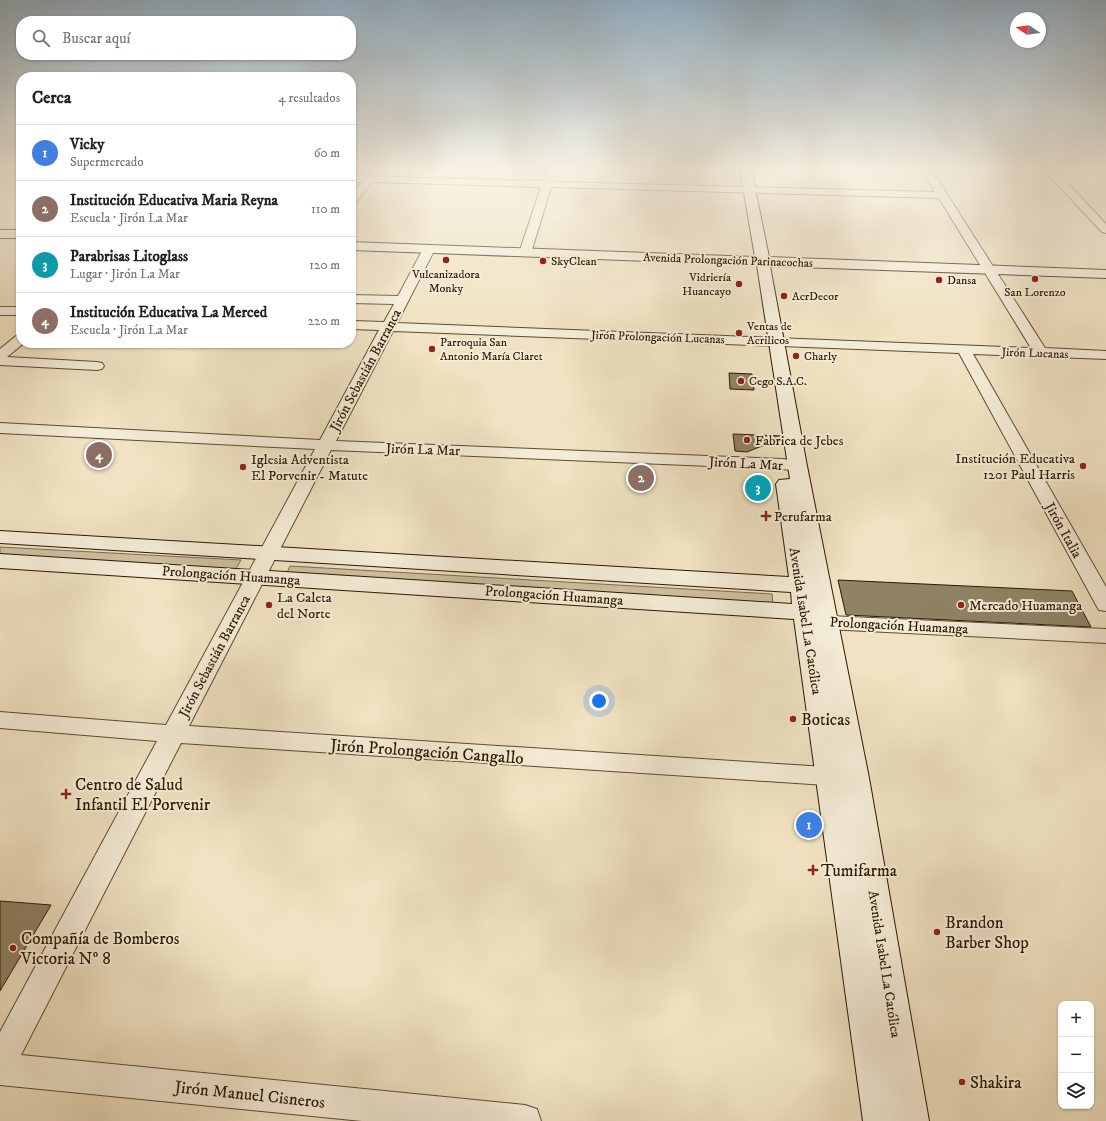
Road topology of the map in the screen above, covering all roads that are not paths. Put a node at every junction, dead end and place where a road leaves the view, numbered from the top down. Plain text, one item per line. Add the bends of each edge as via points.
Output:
1 (535, 221) edge
2 (750, 221) edge
3 (958, 221) edge
4 (1097, 221) edge
5 (0, 227) edge
6 (16, 228) edge
7 (1106, 230) edge
8 (0, 234) edge
9 (16, 234) edge
10 (356, 239) edge
11 (356, 246) edge
12 (429, 249) junction
13 (526, 249) junction
14 (756, 257) junction
15 (986, 265) junction
16 (1106, 265) edge
17 (1106, 274) edge
18 (356, 299) edge
19 (402, 300) junction
20 (0, 311) edge
21 (16, 311) edge
22 (356, 325) edge
23 (388, 326) junction
24 (16, 342) edge
25 (770, 342) junction
26 (964, 350) junction
27 (1041, 353) junction
28 (1106, 355) edge
29 (0, 356) edge
30 (0, 361) edge
31 (97, 366) dead end
32 (0, 428) edge
33 (325, 445) junction
34 (790, 465) junction
35 (0, 537) edge
36 (269, 553) junction
37 (0, 561) edge
38 (256, 576) junction
39 (810, 585) junction
40 (1106, 605) edge
41 (815, 617) junction
42 (1106, 636) edge
43 (0, 720) edge
44 (173, 734) junction
45 (830, 776) junction
46 (855, 778) junction
47 (0, 1063) edge
48 (0, 1069) edge
49 (525, 1121) edge
50 (882, 1121) edge
51 (910, 1121) edge

1 - 13 street
2 - 14 street, Avenida Isabel La Católica
3 - 15 street
4 - 7 street
5 - 6 street
8 - 9 street
10 - 13 street, Avenida Prolongación Parinacochas
11 - 12 street, Avenida Prolongación Parinacochas
12 - 13 street, Avenida Prolongación Parinacochas
12 - 19 street, Jirón Sebastián Barranca
13 - 14 street, Avenida Prolongación Parinacochas
14 - 15 street, Avenida Prolongación Parinacochas
14 - 25 street, Avenida Isabel La Católica
15 - 16 street, Avenida Prolongación Parinacochas
15 - 17 street, Avenida Prolongación Parinacochas
15 - 27 street
18 - 19 street
19 - 23 street, Jirón Sebastián Barranca
20 - 21 street
22 - 23 street, Jirón Prolongación Lucanas
23 - 25 street, Jirón Prolongación Lucanas
23 - 33 street, Jirón Sebastián Barranca
24 - 29 street
25 - 26 street, Jirón Prolongación Lucanas
25 - 34 street, Avenida Isabel La Católica
26 - 27 street, Jirón Lucanas
26 - 40 street, Jirón Italia
27 - 28 street, Jirón Lucanas
30 - 31 street
32 - 33 street, Jirón La Mar
33 - 34 street, Jirón La Mar
33 - 36 street, Jirón Sebastián Barranca
34 - 39 street, Avenida Isabel La Católica
35 - 36 street, Prolongación Huamanga
36 - 38 street, Jirón Sebastián Barranca
36 - 39 street, Prolongación Huamanga
37 - 38 street, Prolongación Huamanga
38 - 41 street, Prolongación Huamanga
38 - 44 street, Jirón Sebastián Barranca
39 - 41 street, Avenida Isabel La Católica
41 - 42 street, Prolongación Huamanga
41 - 45 street, Avenida Isabel La Católica
41 - 46 street, Avenida Isabel La Católica
43 - 44 street, Jirón Prolongación Cangallo
44 - 45 street, Jirón Prolongación Cangallo
44 - 47 street, Jirón Sebastián Barranca
45 - 46 street, Jirón Prolongación Cangallo
45 - 50 street, Avenida Isabel La Católica
46 - 51 street, Avenida Isabel La Católica
48 - 49 street, Jirón Manuel Cisneros

